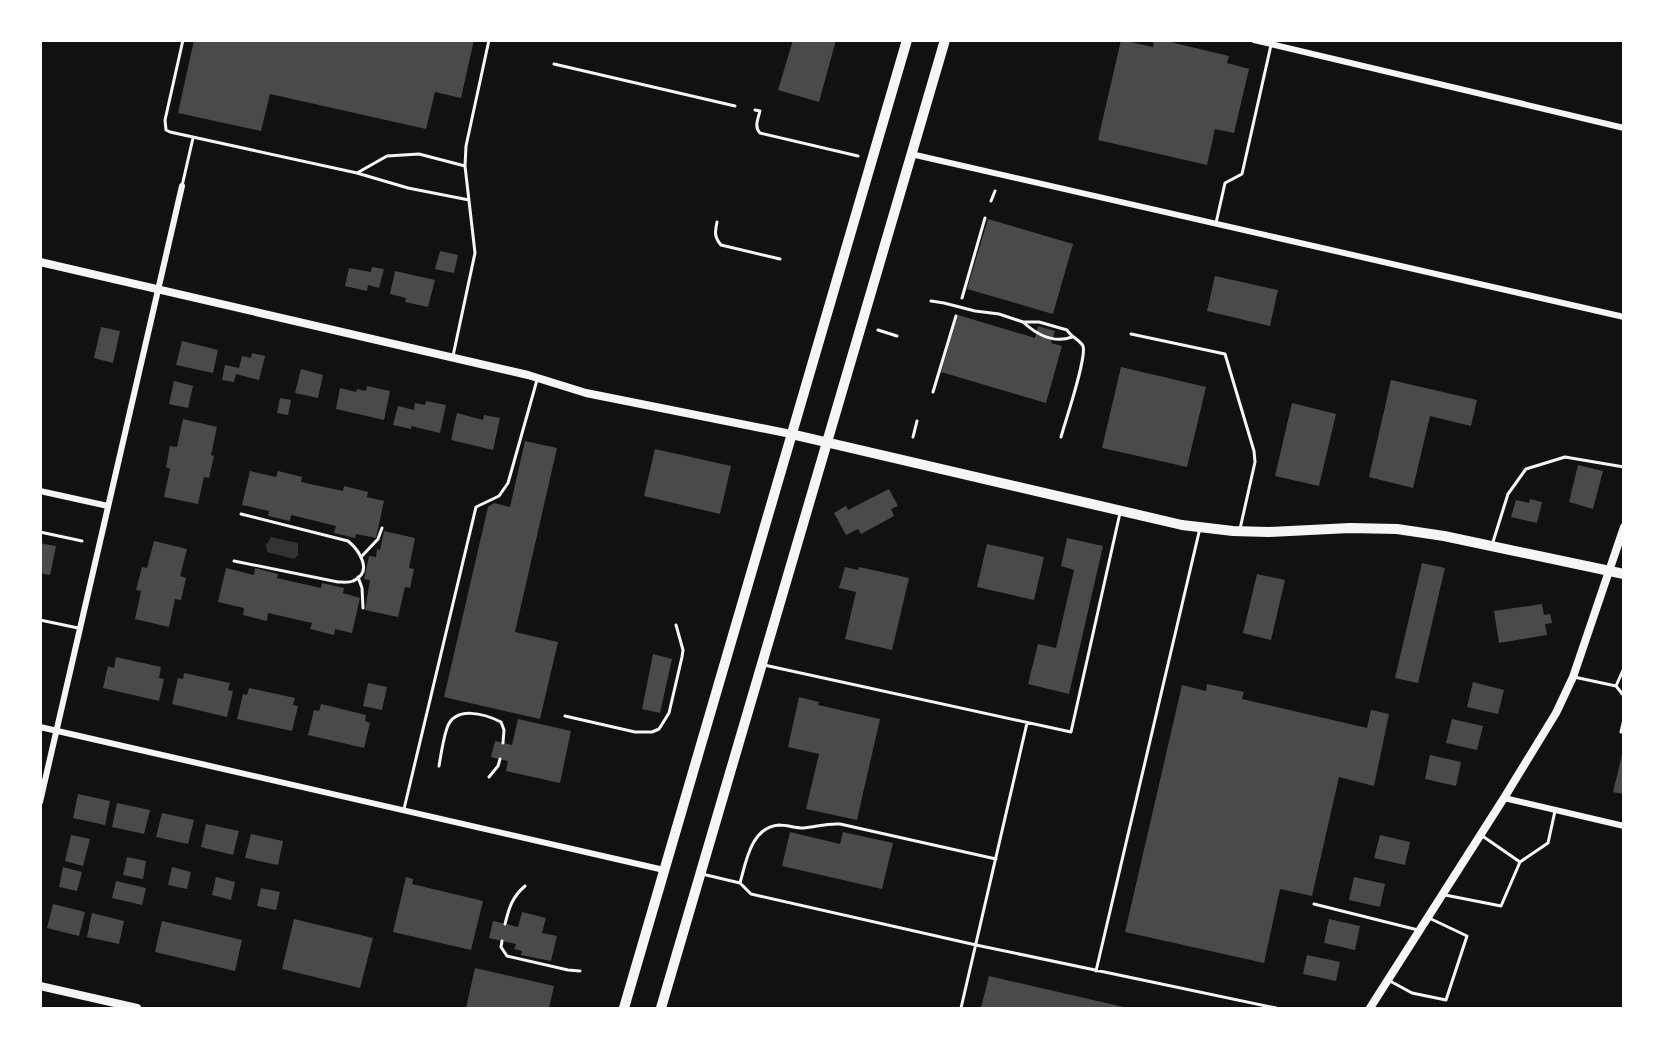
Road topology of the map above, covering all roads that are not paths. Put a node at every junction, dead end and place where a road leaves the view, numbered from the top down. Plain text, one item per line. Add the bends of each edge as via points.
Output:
1 (183, 40) edge
2 (489, 40) edge
3 (907, 40) edge
4 (945, 40) edge
5 (1254, 40) edge
6 (1271, 45) junction
7 (1623, 128) edge
8 (193, 138) junction
9 (911, 154) junction
10 (465, 166) junction
11 (357, 173) junction
12 (182, 186) joint
13 (469, 200) junction
14 (717, 222) dead end
15 (1216, 224) junction
16 (780, 259) dead end
17 (40, 262) edge
18 (159, 289) junction
19 (931, 301) dead end
20 (1623, 317) edge
21 (1023, 322) junction
22 (1131, 334) dead end
23 (1072, 337) junction
24 (453, 358) junction
25 (537, 378) junction
26 (791, 434) junction
27 (1060, 437) dead end
28 (827, 441) junction
29 (1623, 467) edge
30 (40, 491) edge
31 (108, 506) junction
32 (1120, 512) junction
33 (1623, 527) edge
34 (1200, 528) junction
35 (1240, 531) junction
36 (1492, 546) junction
37 (1608, 570) junction
38 (1623, 573) edge
39 (40, 620) edge
40 (676, 625) dead end
41 (80, 629) junction
42 (762, 664) junction
43 (1623, 668) edge
44 (1573, 677) junction
45 (1616, 686) junction
46 (1623, 696) edge
47 (565, 716) dead end
48 (1623, 719) edge
49 (1027, 723) junction
50 (40, 727) edge
51 (57, 731) junction
52 (1621, 732) dead end
53 (503, 743) dead end
54 (500, 759) dead end
55 (439, 766) dead end
56 (489, 777) dead end
57 (1504, 798) junction
58 (40, 802) edge
59 (1555, 810) junction
60 (403, 811) junction
61 (1623, 826) edge
62 (1481, 835) junction
63 (996, 859) junction
64 (1520, 862) junction
65 (664, 870) junction
66 (701, 873) junction
67 (740, 883) junction
68 (525, 886) dead end
69 (1443, 894) junction
70 (1314, 904) dead end
71 (1428, 918) junction
72 (506, 924) dead end
73 (1420, 930) junction
74 (502, 941) dead end
75 (976, 945) junction
76 (1096, 970) junction
77 (580, 971) dead end
78 (1388, 980) junction
79 (40, 986) edge
80 (137, 1008) edge
81 (624, 1008) edge
82 (661, 1008) edge
83 (961, 1008) edge
84 (1276, 1008) edge
85 (1370, 1008) edge

1 - 8 lane via 165,126 170,132
2 - 10 lane
3 - 26 main road
4 - 9 main road
5 - 6 street
6 - 7 street
6 - 15 lane via 1242,174 1225,183
8 - 11 lane
8 - 12 lane
9 - 15 street
9 - 28 main road
10 - 11 lane via 419,154 387,156
10 - 13 lane
11 - 13 lane
12 - 18 street
13 - 24 lane via 474,253
14 - 16 lane via 716,240 721,244
15 - 20 street
17 - 18 street
18 - 24 street
18 - 31 street
19 - 21 lane
21 - 23 lane via 1040,322 1067,330
21 - 23 lane via 1036,333 1058,340
22 - 35 lane via 1225,354 1255,462
23 - 27 lane via 1083,346 1084,354
24 - 25 street
25 - 26 street via 586,393
25 - 60 lane via 508,483 499,496 476,507
26 - 28 main road
26 - 65 main road
28 - 32 main road
28 - 42 main road
29 - 36 lane via 1565,457 1526,469 1508,494
30 - 31 street
31 - 41 street
32 - 34 main road
32 - 49 lane via 1071,732
33 - 37 street
34 - 35 main road
34 - 76 lane
35 - 36 main road via 1397,529
36 - 37 main road
37 - 38 main road
37 - 44 street
39 - 41 lane
40 - 47 lane via 682,657 669,713 659,729 635,732
41 - 51 street
42 - 49 lane
42 - 66 main road
43 - 45 lane
44 - 45 lane
44 - 57 street via 1556,713
45 - 46 lane
48 - 52 lane
49 - 63 lane
50 - 51 street
51 - 58 street
51 - 60 street
53 - 55 lane via 501,722 474,713 462,714 448,726
54 - 56 lane
57 - 59 street
57 - 62 street
59 - 61 street
59 - 64 lane via 1548,843
60 - 65 street
62 - 64 lane
62 - 69 street
63 - 67 lane via 840,824 805,828 781,825 771,826 756,839
63 - 75 lane
64 - 69 lane via 1501,906
65 - 81 main road
66 - 67 lane
66 - 82 main road
67 - 75 lane via 752,894
68 - 72 lane via 515,895
69 - 71 street
70 - 73 lane
71 - 73 street
71 - 78 lane via 1467,936 1446,1000 1412,993
73 - 78 street
74 - 77 lane via 507,956
75 - 76 lane
75 - 83 lane
76 - 84 lane
78 - 85 street
79 - 80 street

